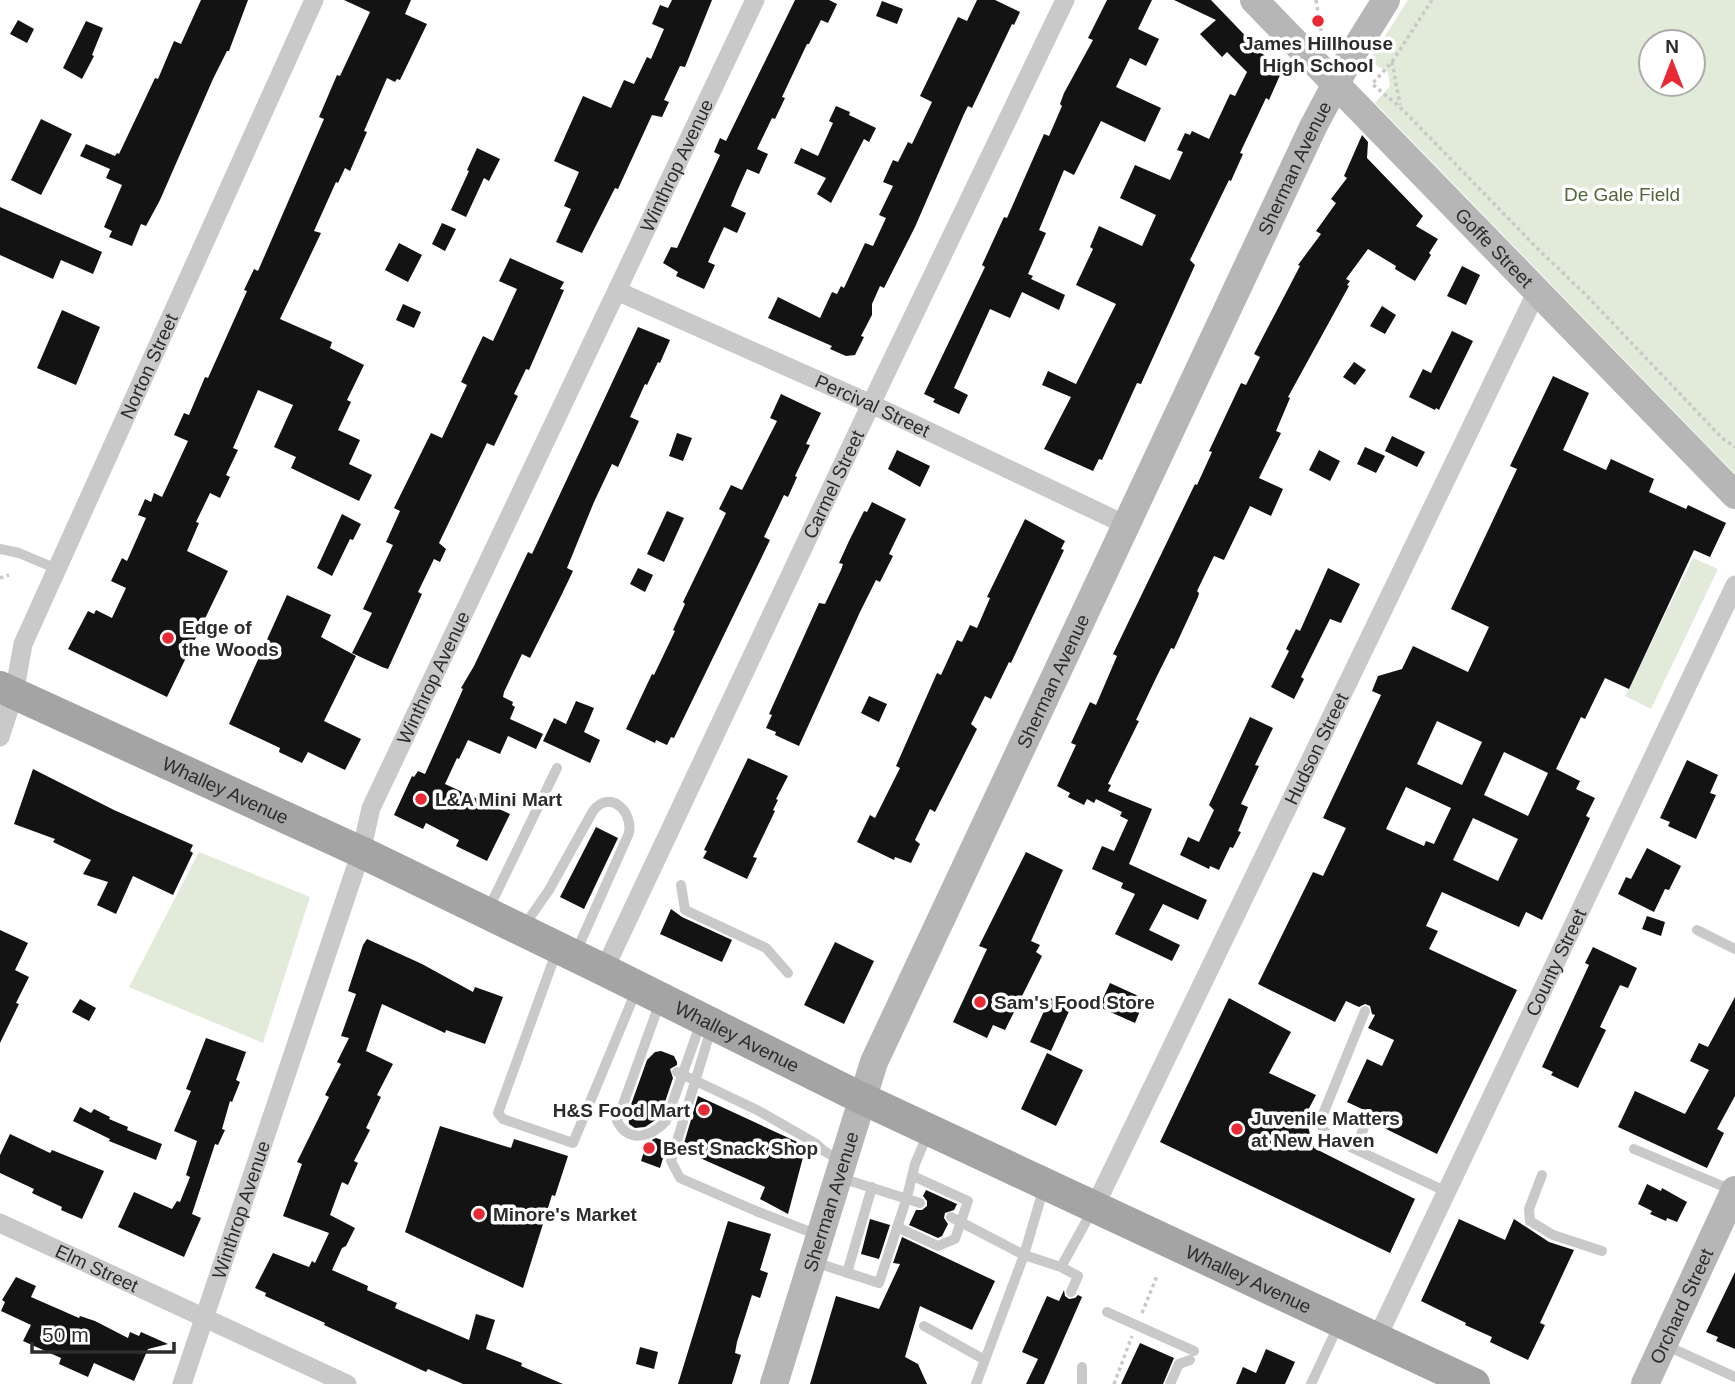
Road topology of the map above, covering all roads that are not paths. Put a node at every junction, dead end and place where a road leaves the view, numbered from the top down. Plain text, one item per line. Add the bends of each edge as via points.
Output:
1 (314, 0) edge
2 (755, 0) edge
3 (1065, 0) edge
4 (1254, 0) edge
5 (1386, 0) edge
6 (1336, 82) junction
7 (617, 291) junction
8 (1537, 291) junction
9 (871, 404) junction
10 (1735, 495) edge
11 (1126, 524) junction
12 (0, 549) edge
13 (57, 569) junction
14 (1735, 585) edge
15 (7, 690) edge
16 (0, 737) edge
17 (557, 768) dead end
18 (360, 852) junction
19 (681, 885) dead end
20 (487, 913) junction
21 (521, 930) junction
22 (1697, 930) dead end
23 (1735, 949) edge
24 (566, 952) junction
25 (604, 970) junction
26 (788, 973) dead end
27 (650, 993) junction
28 (1365, 1010) dead end
29 (707, 1021) junction
30 (680, 1074) junction
31 (696, 1081) junction
32 (861, 1098) junction
33 (1367, 1120) dead end
34 (929, 1129) junction
35 (1355, 1149) junction
36 (1634, 1149) dead end
37 (839, 1169) junction
38 (1542, 1175) dead end
39 (913, 1176) junction
40 (1045, 1183) junction
41 (872, 1188) junction
42 (1735, 1191) edge
43 (1447, 1192) junction
44 (907, 1197) junction
45 (919, 1203) dead end
46 (1095, 1206) junction
47 (951, 1217) dead end
48 (961, 1222) junction
49 (0, 1223) edge
50 (897, 1227) junction
51 (815, 1248) junction
52 (1602, 1251) dead end
53 (1024, 1255) junction
54 (1061, 1267) junction
55 (847, 1273) junction
56 (1071, 1292) dead end
57 (1107, 1312) dead end
58 (204, 1318) junction
59 (1340, 1321) junction
60 (924, 1326) dead end
61 (1377, 1338) junction
62 (1663, 1344) junction
63 (985, 1360) junction
64 (1082, 1367) dead end
65 (1735, 1377) edge
66 (183, 1384) edge
67 (346, 1384) edge
68 (774, 1384) edge
69 (976, 1384) edge
70 (1082, 1384) edge
71 (1170, 1384) edge
72 (1311, 1384) edge
73 (1475, 1384) edge
74 (1645, 1384) edge

1 - 13 street, Norton Street
2 - 7 street, Winthrop Avenue
3 - 9 street, Carmel Street
4 - 6 main road, Goffe Street
5 - 6 main road, Sherman Avenue
6 - 8 main road, Goffe Street
6 - 11 main road, Sherman Avenue
7 - 9 street, Percival Street
7 - 18 street, Winthrop Avenue via 371,808
8 - 10 main road, Goffe Street
8 - 46 street, Hudson Street
9 - 11 street, Percival Street
9 - 25 street, Carmel Street
11 - 32 main road, Sherman Avenue via 896,1013
12 - 13 lane
13 - 15 street, Norton Street
14 - 43 street, County Street
15 - 16 street, Norton Street
15 - 18 main road, Whalley Avenue
17 - 20 lane
18 - 20 main road, Whalley Avenue
18 - 58 street, Winthrop Avenue
19 - 26 lane via 685,910 766,948
20 - 21 main road, Whalley Avenue
21 - 24 main road, Whalley Avenue
21 - 24 lane via 597,805 617,803 628,815 629,833
22 - 23 lane
24 - 25 main road, Whalley Avenue
24 - 27 lane via 498,1114 503,1119 573,1143
25 - 27 main road, Whalley Avenue
27 - 29 main road, Whalley Avenue
27 - 30 lane via 644,1058 617,1121 620,1128 639,1138 655,1132
28 - 35 lane via 1321,1119 1329,1137
29 - 30 lane
29 - 31 lane
29 - 32 main road, Whalley Avenue
30 - 31 lane
31 - 37 lane via 816,1143
31 - 51 lane via 671,1160 680,1178 756,1211
32 - 34 main road, Whalley Avenue
32 - 37 main road, Sherman Avenue
33 - 35 lane
34 - 39 lane
34 - 40 main road, Whalley Avenue
35 - 43 lane
36 - 42 lane
37 - 41 lane
37 - 51 main road, Sherman Avenue
38 - 52 lane via 1529,1209 1530,1221 1553,1235
39 - 44 lane
39 - 48 lane via 968,1201
40 - 46 main road, Whalley Avenue
40 - 53 lane
41 - 44 lane
41 - 55 lane
42 - 62 main road, Orchard Street
43 - 61 street, County Street
44 - 45 lane
44 - 50 lane
46 - 54 lane
46 - 59 main road, Whalley Avenue
47 - 48 lane
48 - 50 lane via 956,1239 938,1246
48 - 53 lane
49 - 58 street, Elm Street
50 - 55 lane via 879,1283
51 - 55 lane
51 - 68 main road, Sherman Avenue
53 - 54 lane
53 - 63 lane
54 - 56 lane via 1078,1276
57 - 71 lane via 1192,1356 1178,1364
58 - 66 street, Winthrop Avenue
58 - 67 street, Elm Street
59 - 61 main road, Whalley Avenue
59 - 72 lane
60 - 63 lane
61 - 73 main road, Whalley Avenue
62 - 65 lane
62 - 74 main road, Orchard Street
63 - 69 lane
64 - 70 lane

